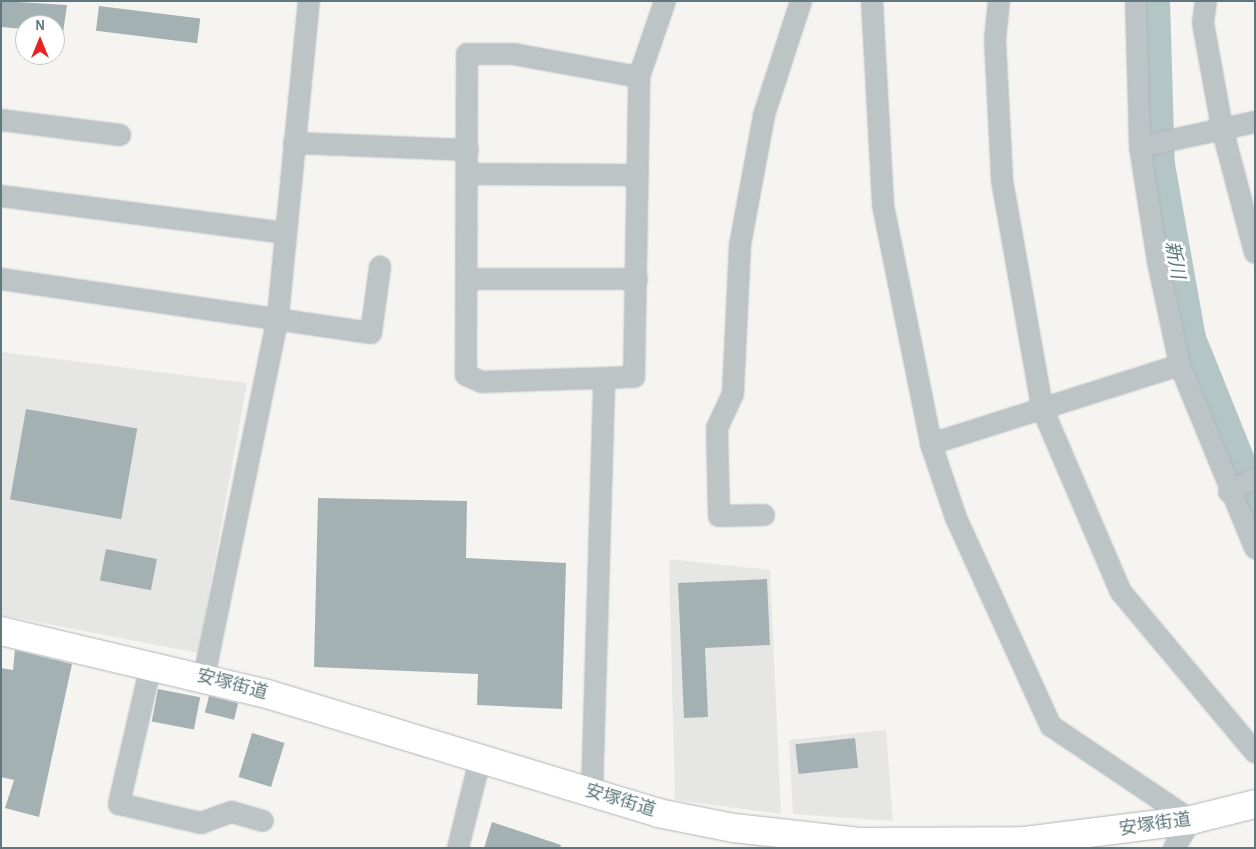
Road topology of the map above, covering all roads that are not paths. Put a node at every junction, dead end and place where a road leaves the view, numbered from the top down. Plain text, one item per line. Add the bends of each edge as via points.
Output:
1 (309, 1) edge
2 (665, 1) edge
3 (801, 1) edge
4 (872, 1) edge
5 (999, 1) edge
6 (1136, 1) edge
7 (1206, 1) edge
8 (639, 77) junction
9 (1, 120) edge
10 (1255, 122) edge
11 (1222, 128) junction
12 (120, 135) dead end
13 (294, 144) junction
14 (1153, 144) junction
15 (468, 150) junction
16 (468, 174) junction
17 (638, 175) junction
18 (1, 196) edge
19 (284, 233) junction
20 (1255, 253) edge
21 (380, 266) dead end
22 (1, 279) edge
23 (637, 279) junction
24 (467, 280) junction
25 (278, 316) junction
26 (1180, 365) junction
27 (604, 380) junction
28 (1042, 408) junction
29 (931, 444) junction
30 (1255, 478) edge
31 (1232, 490) junction
32 (764, 515) dead end
33 (1255, 548) edge
34 (1, 631) edge
35 (151, 665) junction
36 (204, 677) junction
37 (1255, 752) edge
38 (480, 760) junction
39 (592, 793) junction
40 (1255, 804) edge
41 (1191, 820) junction
42 (263, 821) dead end
43 (790, 841) edge
44 (977, 845) edge
45 (458, 848) edge
46 (1174, 848) edge

1 - 13 street
2 - 8 street
3 - 32 street via 764,115 740,245 733,393 717,428 719,516
4 - 29 street via 883,205
5 - 28 street via 996,40 1002,180
6 - 14 street
7 - 11 street via 1204,23
8 - 15 street via 514,54 467,54
8 - 17 street
9 - 12 street
10 - 11 street
11 - 14 street
11 - 20 street
13 - 15 street
13 - 19 street
14 - 26 street via 1158,262
15 - 16 street
16 - 17 street
16 - 24 street
17 - 23 street
18 - 19 street
19 - 25 street
21 - 25 street via 371,333
22 - 25 street
23 - 24 street
23 - 27 street via 634,377
24 - 27 street via 466,375 482,382
25 - 36 street
26 - 28 street
26 - 31 street
27 - 39 street
28 - 29 street
28 - 37 street via 1121,592
29 - 41 street via 956,518 1051,726
30 - 31 street
31 - 33 street
34 - 35 main road, 安塚街道
35 - 36 main road, 安塚街道
35 - 42 street via 119,804 200,823 232,812
36 - 38 main road, 安塚街道
38 - 39 main road, 安塚街道
38 - 45 street
39 - 43 main road, 安塚街道 via 658,813
40 - 41 main road, 安塚街道
41 - 44 main road, 安塚街道
41 - 46 street
43 - 44 main road, 安塚街道

